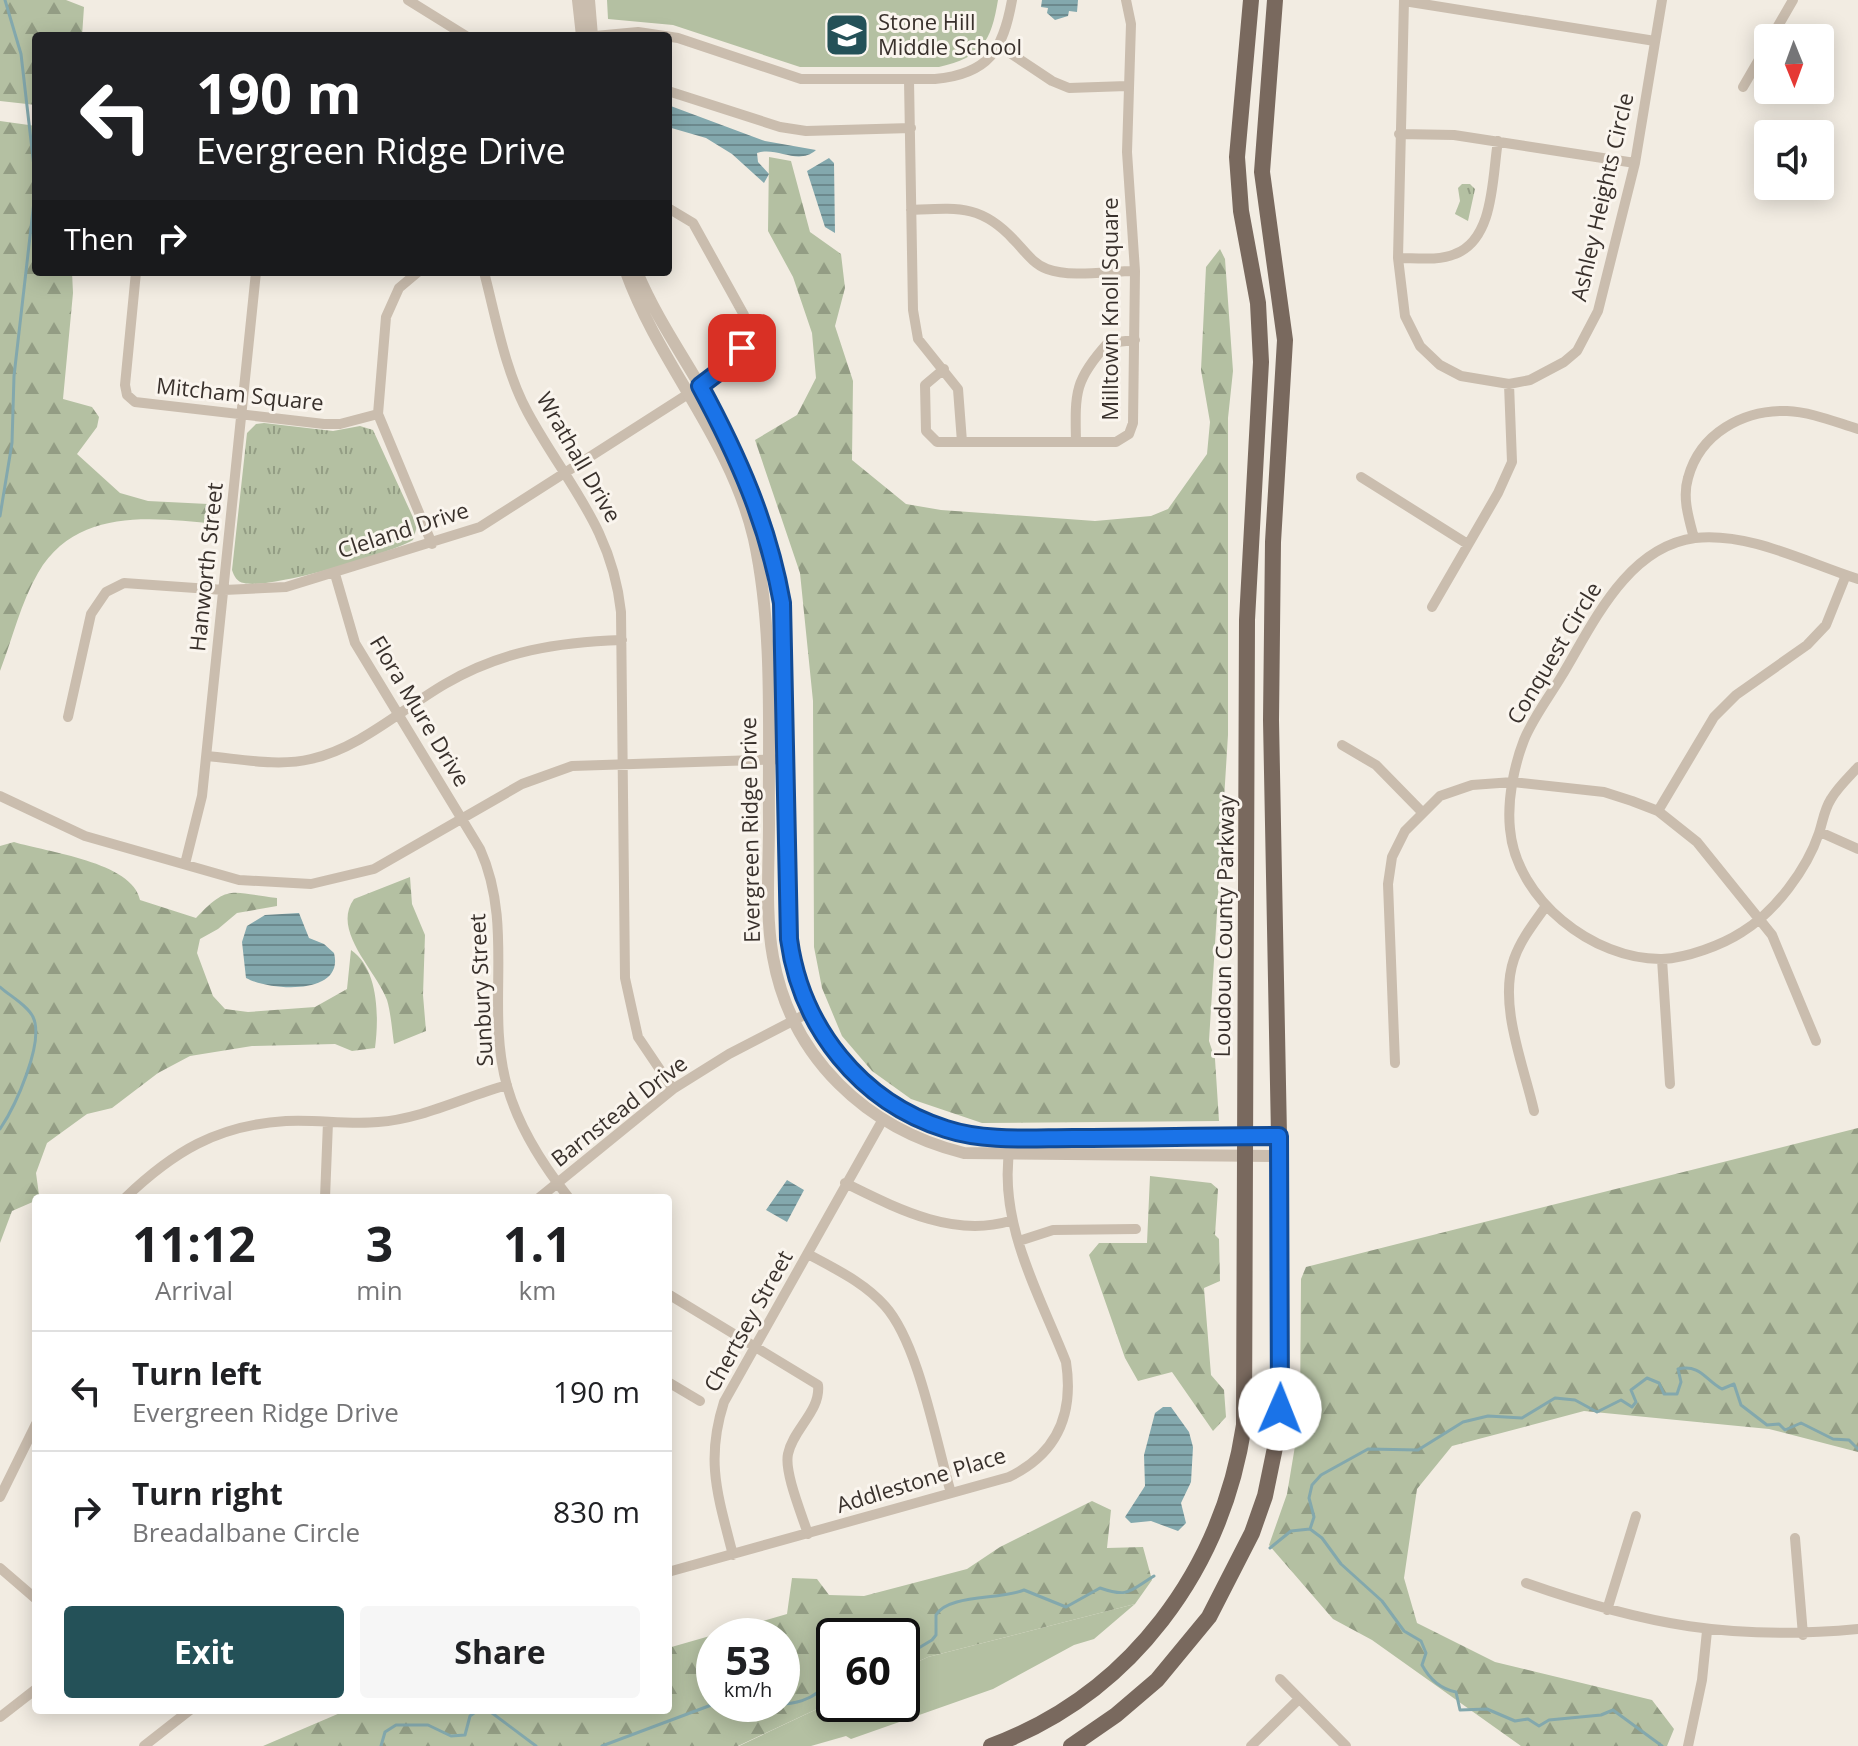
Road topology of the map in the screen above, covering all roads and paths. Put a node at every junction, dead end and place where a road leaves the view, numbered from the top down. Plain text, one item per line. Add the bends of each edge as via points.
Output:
1 (408, 0) edge
2 (578, 0) edge
3 (589, 0) edge
4 (1012, 0) edge
5 (1126, 0) edge
6 (1251, 0) edge
7 (1275, 0) edge
8 (1404, 0) edge
9 (1662, 0) edge
10 (1793, 0) edge
11 (1779, 24) edge
12 (460, 32) edge
13 (582, 32) edge
14 (593, 32) edge
15 (672, 37) edge
16 (1655, 41) junction
17 (1001, 47) junction
18 (1754, 68) edge
19 (909, 80) junction
20 (1127, 86) junction
21 (1743, 87) dead end
22 (672, 92) edge
23 (911, 128) junction
24 (1399, 134) junction
25 (1498, 141) junction
26 (1635, 163) junction
27 (672, 210) edge
28 (911, 210) junction
29 (1398, 258) junction
30 (1135, 271) junction
31 (136, 276) edge
32 (256, 276) edge
33 (413, 276) edge
34 (485, 276) edge
35 (628, 276) edge
36 (639, 276) edge
37 (1135, 340) junction
38 (944, 369) junction
39 (1509, 384) junction
40 (695, 389) junction
41 (378, 414) junction
42 (242, 415) junction
43 (1858, 429) edge
44 (962, 442) junction
45 (1076, 442) junction
46 (567, 471) junction
47 (1361, 477) dead end
48 (1694, 538) junction
49 (1466, 543) junction
50 (432, 544) junction
51 (335, 574) junction
52 (1846, 575) junction
53 (1858, 579) edge
54 (224, 590) junction
55 (1432, 607) dead end
56 (622, 640) junction
57 (396, 715) junction
58 (68, 717) dead end
59 (1342, 745) dead end
60 (207, 756) junction
61 (786, 759) junction
62 (768, 760) junction
63 (623, 762) junction
64 (1858, 767) edge
65 (1513, 782) junction
66 (0, 796) edge
67 (1658, 811) junction
68 (1422, 812) junction
69 (462, 820) junction
70 (1820, 832) junction
71 (1858, 849) edge
72 (185, 864) junction
73 (1546, 906) junction
74 (1760, 920) junction
75 (1662, 959) junction
76 (810, 1012) junction
77 (793, 1021) junction
78 (1816, 1041) dead end
79 (1395, 1063) dead end
80 (1670, 1084) dead end
81 (507, 1085) junction
82 (673, 1089) junction
83 (1534, 1111) dead end
84 (882, 1121) junction
85 (328, 1122) junction
86 (1244, 1136) junction
87 (1279, 1136) junction
88 (1011, 1138) junction
89 (1008, 1155) junction
90 (1244, 1156) junction
91 (1279, 1156) junction
92 (845, 1183) junction
93 (559, 1184) junction
94 (129, 1194) edge
95 (325, 1194) edge
96 (545, 1194) edge
97 (566, 1194) edge
98 (1010, 1221) junction
99 (1136, 1229) dead end
100 (1019, 1241) junction
101 (808, 1254) junction
102 (672, 1296) edge
103 (754, 1345) junction
104 (672, 1384) edge
105 (700, 1401) dead end
106 (32, 1432) edge
107 (951, 1493) junction
108 (0, 1497) edge
109 (1636, 1516) dead end
110 (808, 1534) junction
111 (1795, 1538) dead end
112 (733, 1555) junction
113 (0, 1568) edge
114 (672, 1571) edge
115 (1526, 1583) dead end
116 (32, 1596) edge
117 (1607, 1610) junction
118 (1858, 1629) edge
119 (1707, 1631) junction
120 (1803, 1635) junction
121 (1280, 1679) dead end
122 (32, 1692) edge
123 (1299, 1699) junction
124 (174, 1714) edge
125 (0, 1717) edge
126 (144, 1746) edge
127 (991, 1746) edge
128 (1071, 1746) edge
129 (1251, 1746) edge
130 (1346, 1746) edge
131 (1688, 1746) edge

1 - 12 street
2 - 13 street
3 - 14 street
4 - 17 street
5 - 20 street, Milltown Knoll Square via 1131,24
6 - 86 main road, Loudoun County Parkway via 1237,157 1261,362 1247,620
7 - 87 main road, Loudoun County Parkway via 1262,172 1285,340 1271,634
8 - 16 street
8 - 24 street, Ashley Heights Circle
9 - 16 street, Ashley Heights Circle
10 - 11 street
15 - 19 street via 801,79
16 - 26 street, Ashley Heights Circle
17 - 19 street via 955,77
17 - 20 street via 1069,88
18 - 21 street
19 - 23 street
20 - 30 street, Milltown Knoll Square
22 - 23 street via 806,131
23 - 28 street
24 - 25 street
24 - 29 street, Ashley Heights Circle
25 - 26 street
25 - 29 street via 1485,223 1475,242 1454,255
26 - 39 street, Ashley Heights Circle via 1589,331 1577,351 1551,371
27 - 40 street, Cleland Drive via 693,223 744,315 747,331 733,361
28 - 30 street via 953,208 985,214 1047,269
28 - 38 street via 918,339
29 - 39 street, Ashley Heights Circle via 1400,295 1420,346 1461,376
30 - 37 street, Milltown Knoll Square
31 - 42 street, Mitcham Square via 127,395 143,404
32 - 42 street, Hanworth Street
33 - 41 street via 399,288 386,317
34 - 46 street, Wrathall Drive via 519,392
35 - 40 street, Evergreen Ridge Drive via 649,323
36 - 40 street, Evergreen Ridge Drive
37 - 45 street via 1108,343 1084,369 1075,398
37 - 45 street, Milltown Knoll Square via 1129,434 1116,442
38 - 44 street via 958,389
38 - 44 street, Milltown Knoll Square via 925,385 926,431 937,442
39 - 49 street via 1512,462
40 - 46 street, Cleland Drive
40 - 61 street, Evergreen Ridge Drive via 749,484 778,580 785,635
40 - 62 street, Evergreen Ridge Drive via 733,472 759,563
41 - 42 street, Mitcham Square via 340,424
41 - 50 street
42 - 54 street, Hanworth Street
43 - 48 street via 1789,411 1732,422 1714,434 1688,478 1686,506
44 - 45 street, Milltown Knoll Square
46 - 50 street, Cleland Drive via 480,527
46 - 56 street, Wrathall Drive via 609,554
47 - 49 street
48 - 52 street, Conquest Circle via 1760,545
48 - 65 street, Conquest Circle via 1664,548 1614,591 1525,736
49 - 55 street
50 - 51 street, Cleland Drive
51 - 54 street, Cleland Drive via 286,587
51 - 57 street, Flora Mure Drive via 355,643
52 - 53 street, Conquest Circle
52 - 67 street via 1826,625 1714,717
54 - 58 street, Cleland Drive via 136,581 106,592 91,614
54 - 60 street, Hanworth Street
56 - 57 street via 569,641 505,656 466,672
56 - 63 street, Wrathall Drive
57 - 60 street via 349,744 308,760
57 - 69 street, Flora Mure Drive
59 - 68 street via 1376,765
60 - 72 street, Hanworth Street
61 - 62 street
61 - 76 street, Evergreen Ridge Drive via 789,939
62 - 63 street
62 - 77 street, Evergreen Ridge Drive via 770,939
63 - 69 street via 549,773
63 - 82 street, Wrathall Drive via 627,997 638,1037
64 - 70 street, Conquest Circle via 1832,797
65 - 67 street via 1604,792
65 - 68 street via 1472,785 1440,796
65 - 73 street, Conquest Circle via 1509,827 1514,853
66 - 72 street via 85,836
67 - 74 street via 1697,842
68 - 79 street via 1392,857 1388,884
69 - 72 street via 374,869 311,884 253,882
69 - 81 street, Sunbury Street via 493,877 499,910 500,1031
70 - 71 street
70 - 74 street, Conquest Circle
73 - 75 street, Conquest Circle via 1590,940
73 - 83 street via 1524,937 1510,982
74 - 75 street, Conquest Circle via 1713,945
74 - 78 street via 1781,953
75 - 80 street
76 - 77 street, Barnstead Drive
76 - 88 street, Evergreen Ridge Drive via 850,1070 892,1103 948,1129
77 - 82 street, Barnstead Drive
77 - 84 street, Evergreen Ridge Drive via 829,1075
81 - 85 street via 411,1117
81 - 93 street, Sunbury Street via 520,1122
82 - 93 street, Barnstead Drive
84 - 89 street, Evergreen Ridge Drive via 937,1146
84 - 92 street, Chertsey Street
85 - 94 street via 286,1121 211,1135 163,1162
85 - 95 street
86 - 87 street, Evergreen Ridge Drive
86 - 88 street, Evergreen Ridge Drive
86 - 90 main road, Loudoun County Parkway
87 - 91 main road, Loudoun County Parkway
88 - 89 street, Addlestone Place
89 - 90 street, Evergreen Ridge Drive
89 - 98 street, Addlestone Place
90 - 91 street, Evergreen Ridge Drive
90 - 127 main road, Loudoun County Parkway via 1244,1425 1236,1471 1210,1545 1174,1607 1113,1673 1045,1721
91 - 128 main road, Loudoun County Parkway via 1280,1409 1270,1475 1252,1533 1223,1595 1177,1658 1134,1701
92 - 98 street via 907,1211 963,1227 984,1229
92 - 101 street, Chertsey Street
93 - 96 street, Barnstead Drive
93 - 97 street, Sunbury Street
98 - 100 street, Addlestone Place
99 - 100 street via 1053,1230
100 - 107 street, Addlestone Place via 1066,1362 1067,1411 1054,1442 1027,1468
101 - 103 street, Chertsey Street
101 - 107 street via 872,1293 896,1321
102 - 103 street
103 - 110 street via 818,1385 818,1397 787,1462
103 - 112 street, Chertsey Street via 713,1434 713,1478
104 - 105 street
106 - 108 street
107 - 110 street, Addlestone Place
109 - 117 street
110 - 112 street, Addlestone Place
111 - 120 street
112 - 114 street, Addlestone Place
113 - 116 street
115 - 117 street
117 - 119 street
118 - 120 street
119 - 120 street
119 - 131 street
121 - 123 street
122 - 125 street
123 - 129 street
123 - 130 street
124 - 126 street

